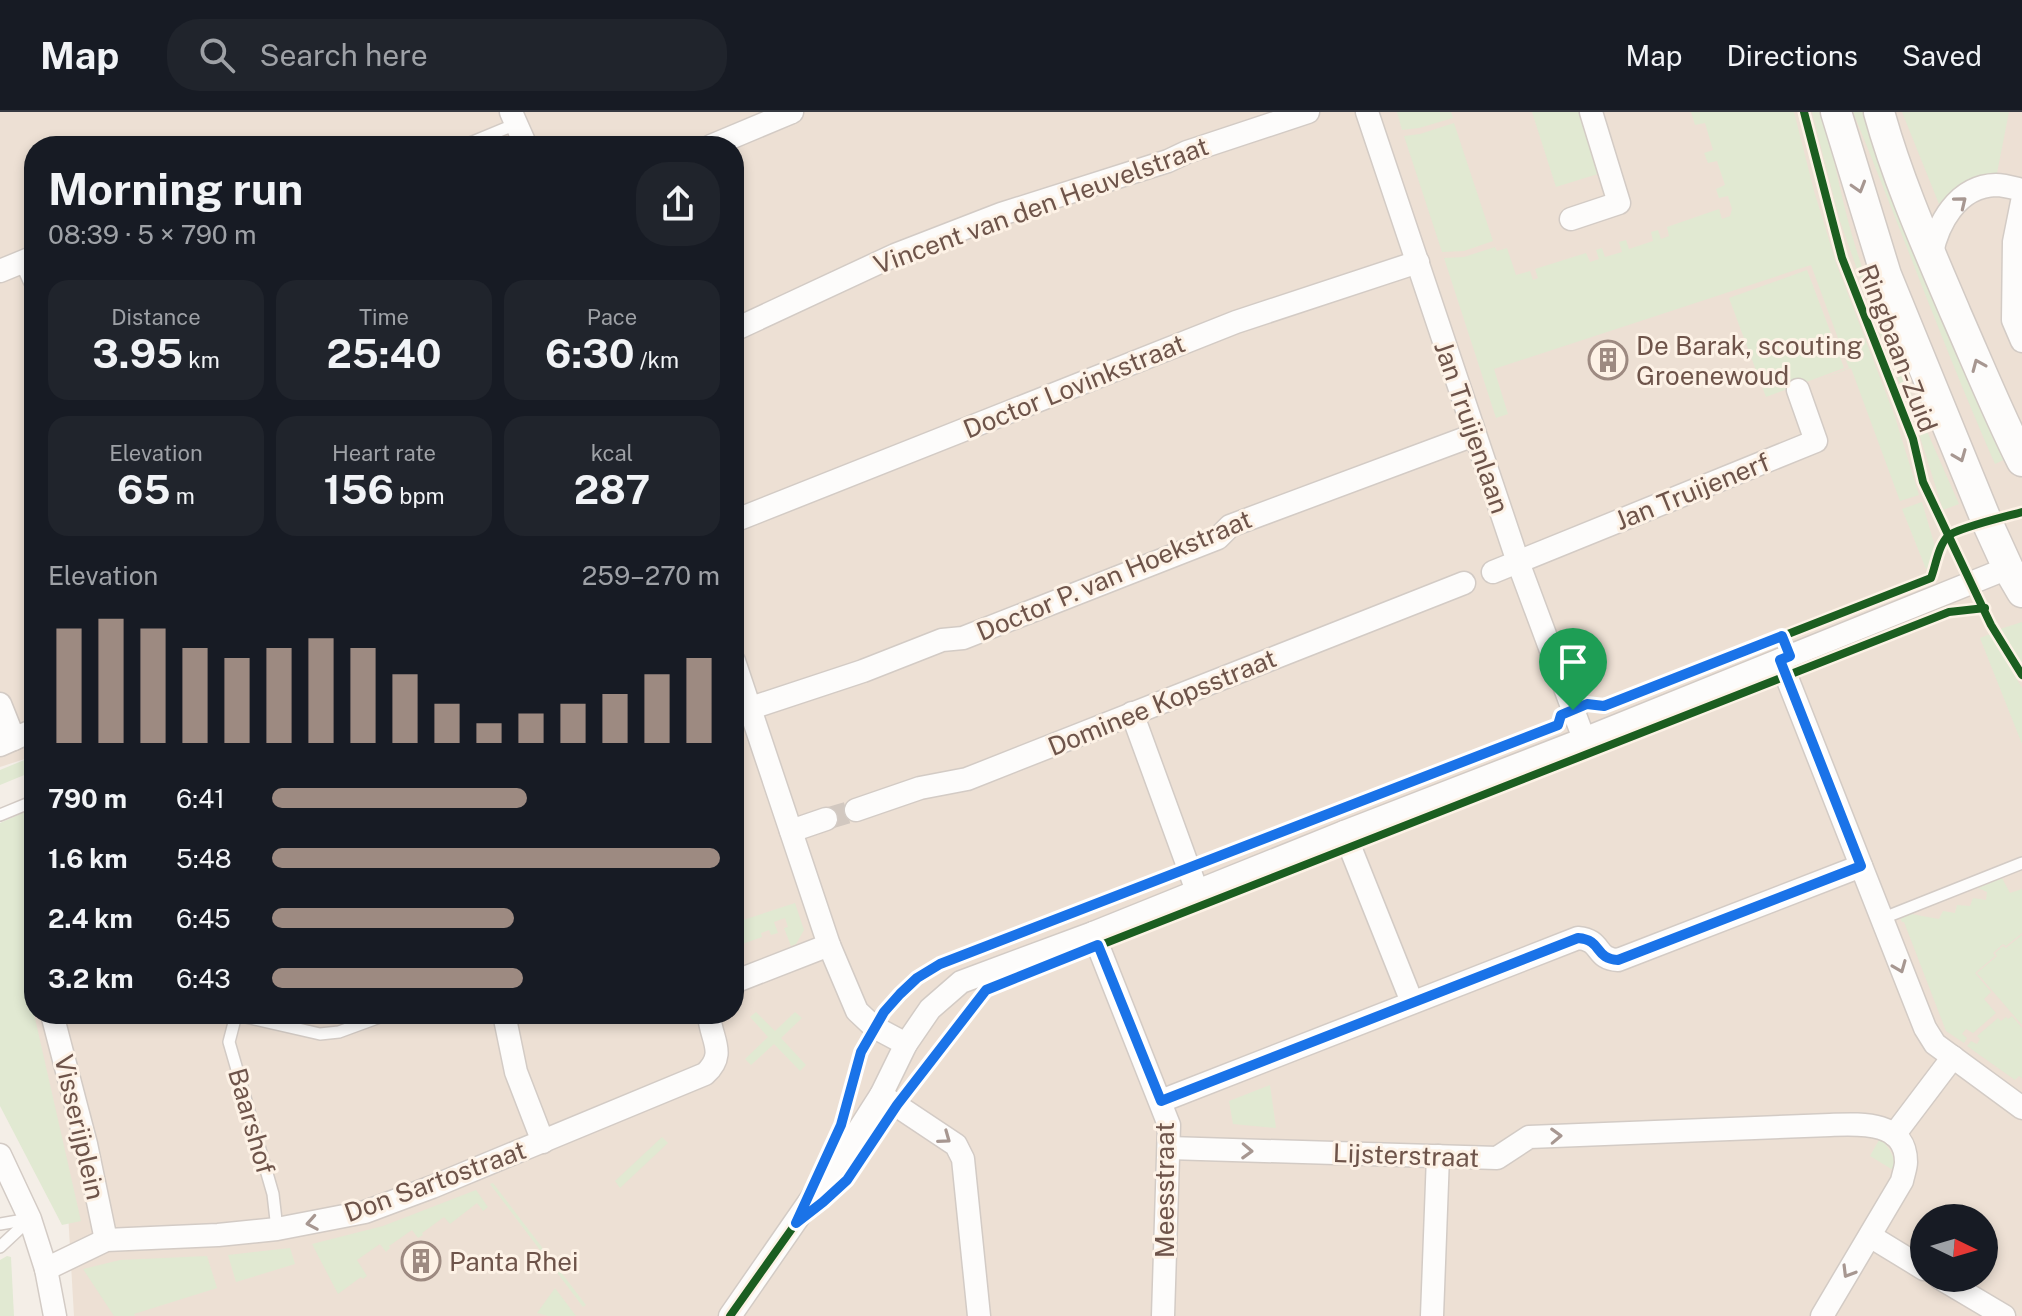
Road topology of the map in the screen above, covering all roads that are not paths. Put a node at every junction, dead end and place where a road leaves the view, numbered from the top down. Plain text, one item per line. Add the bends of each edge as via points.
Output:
1 (792, 112) edge
2 (1308, 112) edge
3 (1367, 112) edge
4 (1591, 112) edge
5 (1836, 112) edge
6 (1879, 112) edge
7 (513, 118) edge
8 (482, 136) edge
9 (735, 136) edge
10 (2022, 190) edge
11 (2022, 202) edge
12 (1571, 219) dead end
13 (1931, 257) junction
14 (1418, 262) junction
15 (24, 267) edge
16 (0, 271) edge
17 (744, 325) edge
18 (2022, 341) edge
19 (1798, 390) dead end
20 (1474, 435) junction
21 (2022, 461) edge
22 (744, 517) edge
23 (1518, 562) junction
24 (1493, 572) dead end
25 (2017, 574) edge
26 (1464, 583) dead end
27 (1780, 660) junction
28 (744, 689) edge
29 (0, 704) edge
30 (751, 708) junction
31 (1132, 713) junction
32 (16, 738) edge
33 (1584, 739) junction
34 (24, 805) edge
35 (856, 810) tunnel mouth
36 (0, 815) edge
37 (826, 819) tunnel mouth
38 (791, 831) junction
39 (1344, 832) junction
40 (2022, 863) edge
41 (1861, 866) junction
42 (1197, 891) junction
43 (1881, 920) junction
44 (1093, 933) junction
45 (829, 945) junction
46 (744, 978) edge
47 (1412, 1002) junction
48 (55, 1024) edge
49 (232, 1024) edge
50 (277, 1024) edge
51 (361, 1024) edge
52 (508, 1024) edge
53 (711, 1024) edge
54 (906, 1044) junction
55 (1953, 1057) junction
56 (881, 1095) junction
57 (1161, 1101) junction
58 (2022, 1108) edge
59 (1894, 1135) junction
60 (543, 1142) junction
61 (1169, 1148) junction
62 (0, 1155) edge
63 (1438, 1156) junction
64 (30, 1219) junction
65 (0, 1224) edge
66 (277, 1229) junction
67 (1870, 1236) junction
68 (106, 1240) junction
69 (0, 1247) edge
70 (1910, 1260) edge
71 (46, 1269) junction
72 (1964, 1292) edge
73 (55, 1316) edge
74 (730, 1316) edge
75 (979, 1316) edge
76 (1163, 1316) edge
77 (1432, 1316) edge
78 (1822, 1316) edge
79 (2004, 1316) edge

1 - 9 street
2 - 17 street, Vincent van den Heuvelstraat via 985,220
3 - 14 street, Jan Truijenlaan
4 - 12 street via 1619,203
5 -> 25 main road, Ringbaan-Zuid via 1886,275 1981,507
6 - 13 main road
7 - 8 lane
13 -> 10 street via 1941,221 1957,202 1996,185
11 - 18 street via 2014,242 2013,320
21 -> 13 main road
14 - 20 street, Jan Truijenlaan
14 - 22 street, Doctor Lovinkstraat via 1236,322
15 - 16 street
19 - 23 street, Jan Truijenerf via 1816,441
20 - 23 street, Jan Truijenlaan
20 - 30 street, Doctor P. van Hoekstraat via 1230,526 1218,538 963,638 942,640
23 - 24 street
23 - 33 street, Jan Truijenlaan
25 - 27 street
26 - 31 street, Dominee Kopsstraat
27 - 33 street
27 - 41 street
28 - 30 street
29 - 32 street
30 - 38 street
31 - 35 street, Dominee Kopsstraat via 967,779
31 - 42 street
33 - 39 street
34 - 36 lane
37 - 38 street
38 - 45 street
39 - 42 street
39 - 47 street
40 - 43 lane
41 - 43 street
41 - 47 street via 1618,960 1608,960 1596,944 1578,938
42 - 44 street
43 -> 55 street via 1925,1028
44 - 54 street via 961,982 930,1009
44 - 57 street, Meesstraat
45 - 46 street
45 - 54 street via 857,1011
47 - 57 street
48 - 68 street, Visserijplein
49 - 66 lane, Baarshof via 229,1042 273,1194
50 - 51 lane via 320,1034
52 - 60 street via 516,1072
53 - 60 street, Don Sartostraat via 718,1052 715,1065 705,1074
54 - 56 street
55 - 58 street
55 - 59 street
56 - 74 street
56 -> 75 street via 956,1145 963,1159
57 - 61 street, Meesstraat
63 -> 59 street, Lijsterstraat via 1497,1158 1529,1137 1869,1124
59 - 67 street via 1906,1162 1902,1181
60 -> 66 street, Don Sartostraat via 365,1212
61 -> 63 street, Lijsterstraat
61 - 76 street, Meesstraat
62 - 64 street
63 - 77 street
64 - 65 lane
64 - 69 lane
64 - 71 street
66 - 68 street, Don Sartostraat
67 - 70 street
67 -> 78 street
68 - 71 street, Don Sartostraat
71 - 73 street
72 - 79 street

